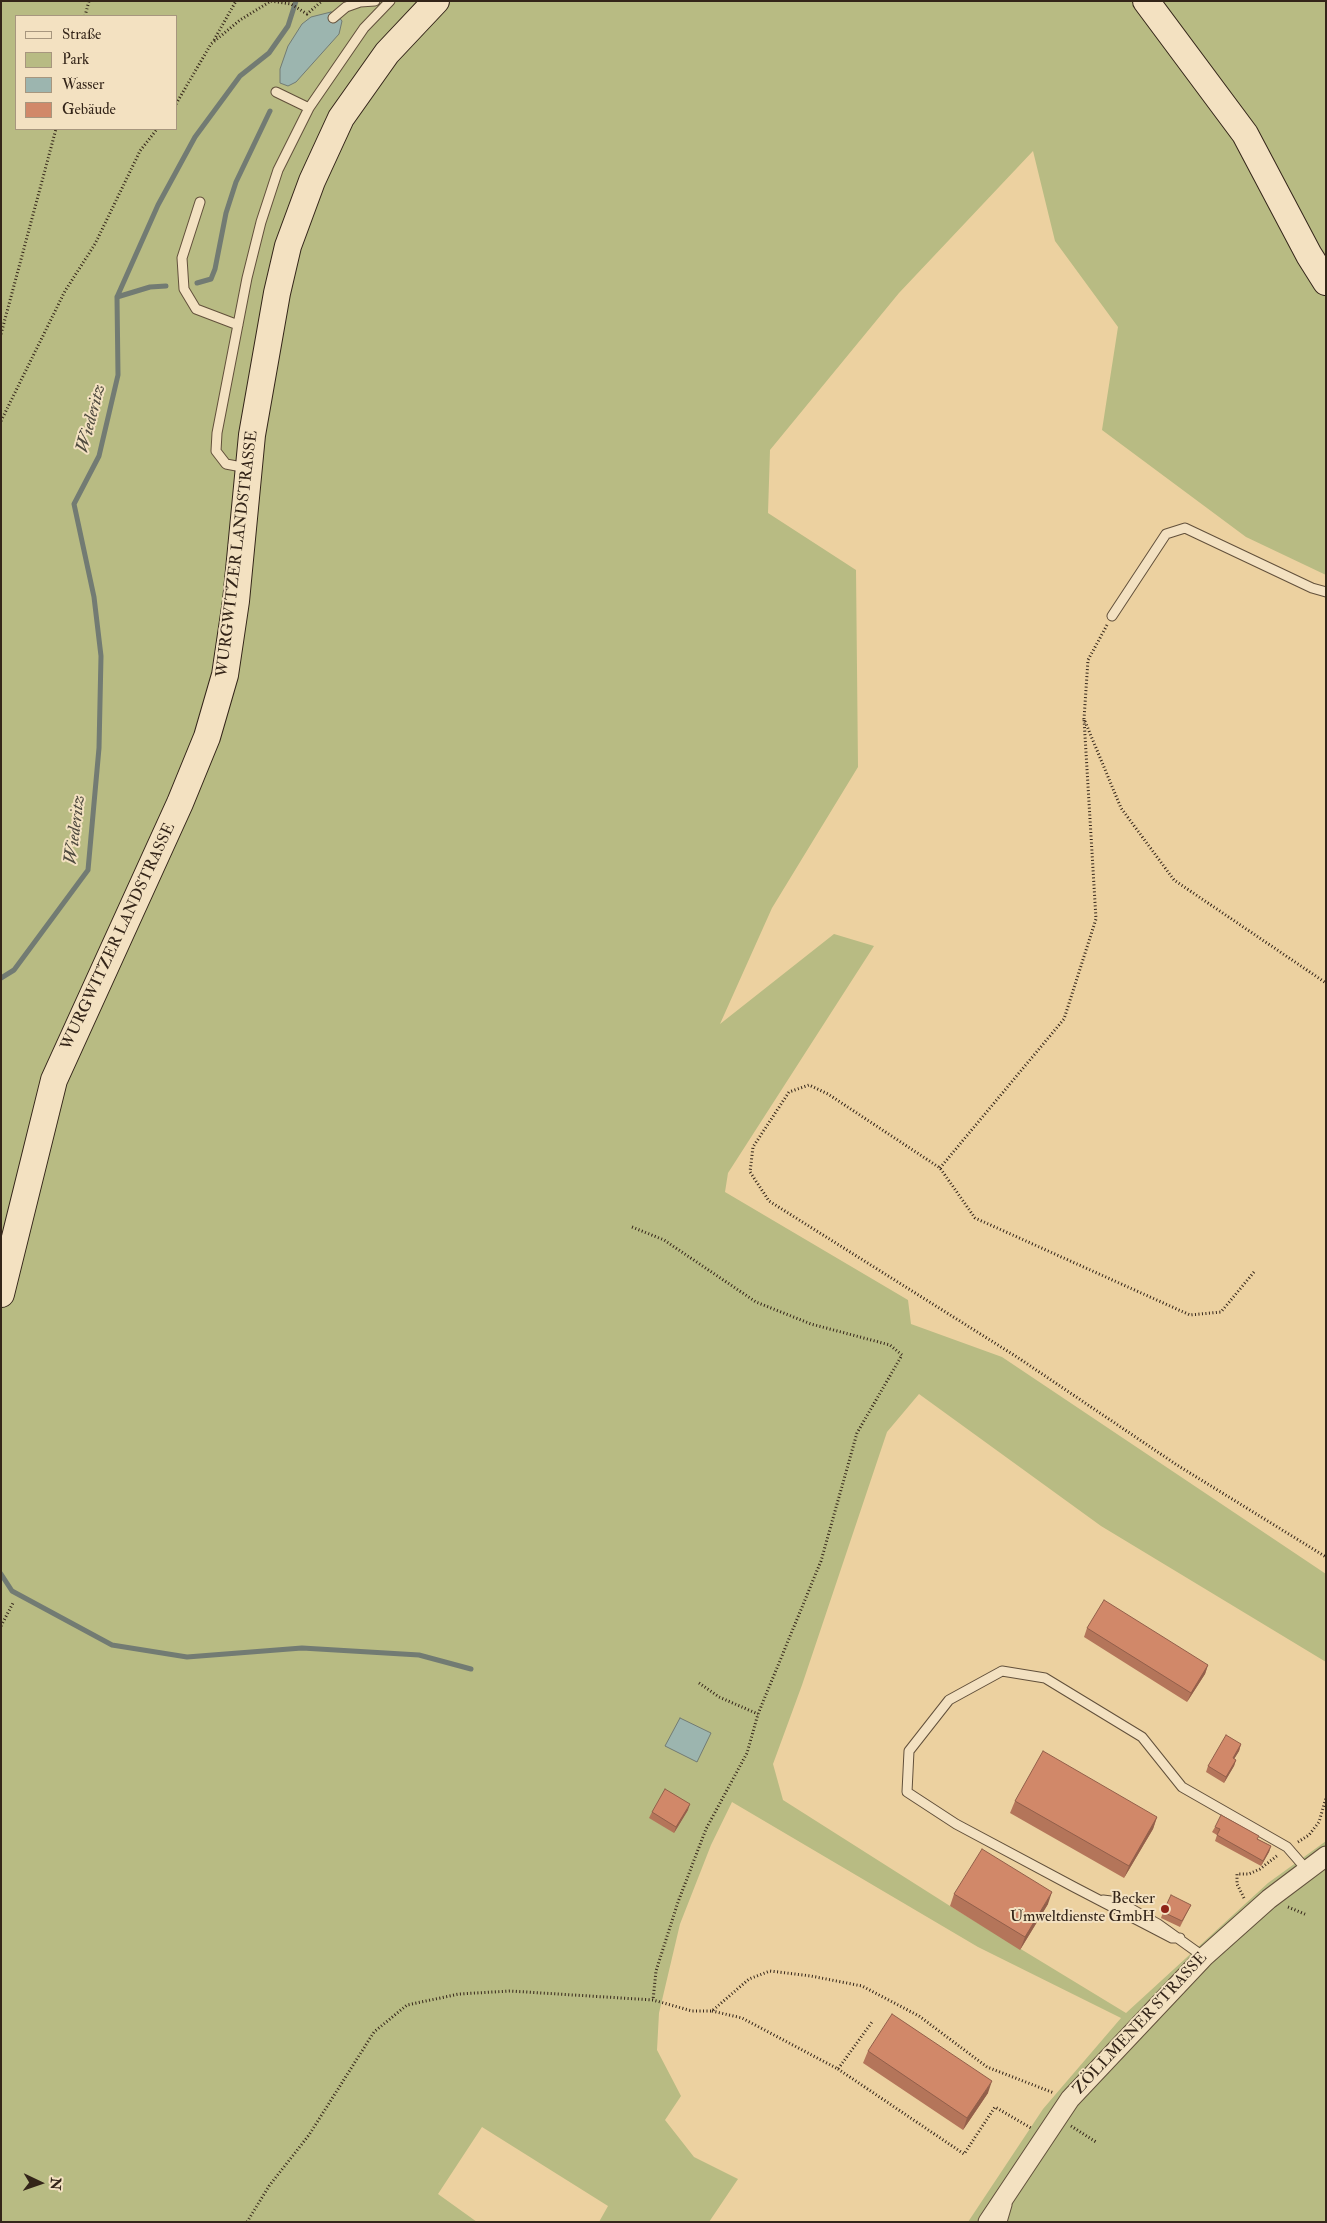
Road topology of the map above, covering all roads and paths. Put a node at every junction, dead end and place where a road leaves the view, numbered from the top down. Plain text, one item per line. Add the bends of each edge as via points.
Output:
1 (89, 1) edge
2 (236, 1) edge
3 (322, 1) edge
4 (375, 1) edge
5 (390, 1) edge
6 (436, 1) edge
7 (1146, 1) edge
8 (86, 15) edge
9 (333, 18) dead end
10 (211, 44) junction
11 (276, 92) dead end
12 (178, 101) edge
13 (309, 108) junction
14 (56, 130) edge
15 (156, 130) edge
16 (200, 202) dead end
17 (1326, 282) edge
18 (238, 325) junction
19 (1, 334) edge
20 (1, 421) edge
21 (248, 468) junction
22 (1326, 592) edge
23 (1112, 616) joint
24 (1084, 718) junction
25 (1326, 983) edge
26 (940, 1168) junction
27 (632, 1226) dead end
28 (1254, 1272) dead end
29 (1, 1294) edge
30 (1326, 1557) edge
31 (13, 1603) dead end
32 (1, 1626) edge
33 (698, 1682) dead end
34 (758, 1714) junction
35 (1326, 1798) edge
36 (1287, 1847) junction
37 (1326, 1856) edge
38 (1307, 1870) junction
39 (1239, 1905) dead end
40 (1204, 1957) junction
41 (653, 2000) junction
42 (712, 2012) junction
43 (872, 2022) dead end
44 (838, 2069) junction
45 (1070, 2099) junction
46 (1058, 2117) junction
47 (1046, 2136) junction
48 (1096, 2142) dead end
49 (1014, 2184) junction
50 (247, 2222) edge
51 (988, 2222) edge
52 (1002, 2222) edge

1 - 8 path
2 - 10 path
3 - 10 path via 308,14 291,4 271,1 240,20
4 - 9 lane via 360,2
5 - 13 lane via 364,28
6 - 21 main road, WURGWITZER LANDSTRASSE via 387,53 341,118 312,181 288,246 277,293
7 - 17 main road via 1245,134
10 - 12 path
11 - 13 lane
13 - 18 lane via 278,170 264,213
14 - 19 path
15 - 20 path via 140,151 95,244 64,291
16 - 18 lane via 182,258 184,289 196,309
18 - 21 lane via 216,451 226,464
21 - 29 main road, WURGWITZER LANDSTRASSE via 236,601 225,675 208,737 54,1080
22 - 23 lane via 1185,528 1166,534
23 - 24 path via 1088,660
24 - 25 path via 1121,808 1174,880
24 - 26 path via 1094,928 1064,1019
26 - 28 path via 975,1218 1190,1315 1221,1312
26 - 30 path via 828,1094 809,1085 789,1092 753,1147 750,1172 769,1201 1017,1357 1177,1465
27 - 34 path via 664,1240 756,1302 811,1324 890,1345 902,1355 857,1433 821,1561
31 - 32 path
33 - 34 path via 719,1697
34 - 41 path via 747,1753 706,1829 678,1902 656,1972
35 - 36 path via 1319,1822 1309,1835
36 - 38 lane
36 - 39 path via 1260,1870 1237,1874 1236,1884 1245,1899
36 - 40 lane via 1182,1787 1142,1737 1045,1678 1002,1671 949,1700 910,1751 907,1792 956,1824 1098,1900 1172,1938 1180,1938
37 - 38 street, ZÖLLMENER STRASSE
38 - 40 street, ZÖLLMENER STRASSE
40 - 45 street, ZÖLLMENER STRASSE
41 - 42 path via 692,2011
41 - 50 path via 510,1991 459,1994 407,2005 374,2032 309,2135 269,2186
42 - 44 path via 742,2018
42 - 45 path via 749,1979 770,1971 862,1986 919,2016 987,2067
43 - 44 path
44 - 47 path via 964,2154 995,2108
45 - 46 street, ZÖLLMENER STRASSE
46 - 47 street, ZÖLLMENER STRASSE
46 - 48 path
47 - 49 street, ZÖLLMENER STRASSE
49 - 51 street, ZÖLLMENER STRASSE
49 - 52 lane

